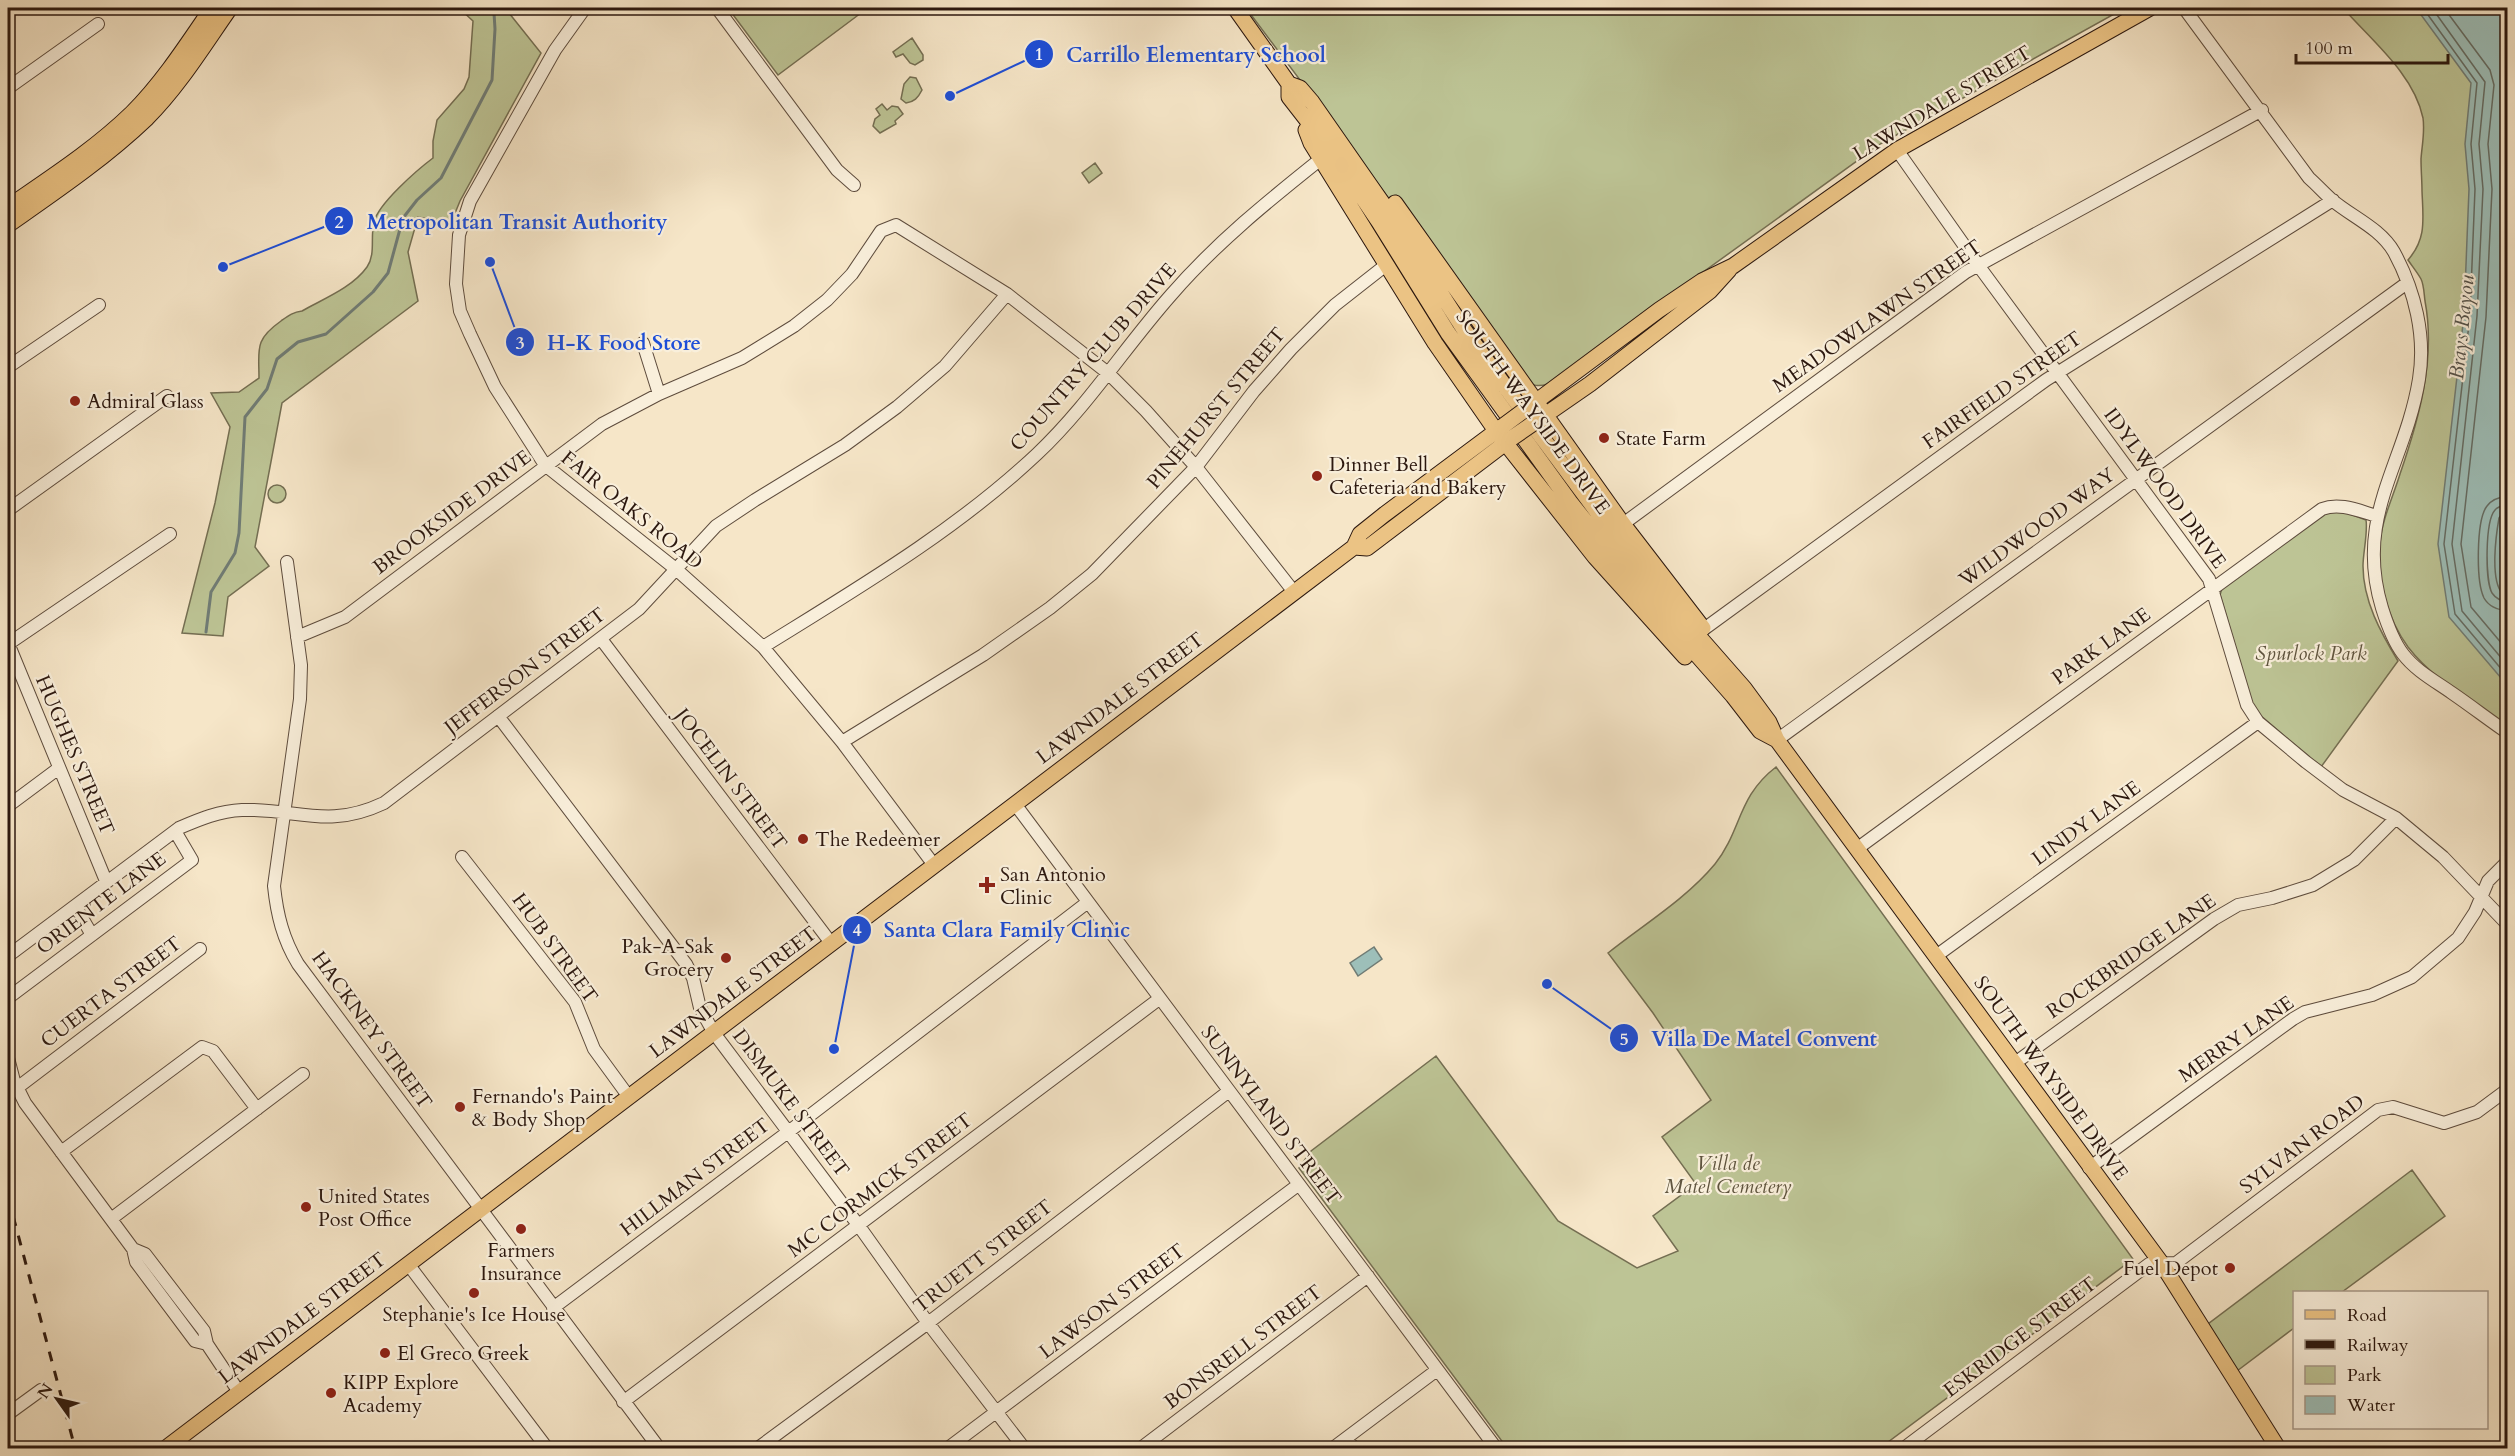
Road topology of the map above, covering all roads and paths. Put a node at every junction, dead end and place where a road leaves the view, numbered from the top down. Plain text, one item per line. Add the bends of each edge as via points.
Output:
1 (212, 8) edge
2 (230, 8) edge
3 (585, 8) edge
4 (717, 8) edge
5 (1235, 8) edge
6 (2150, 8) edge
7 (2184, 8) edge
8 (98, 24) dead end
9 (186, 57) junction
10 (162, 76) junction
11 (1289, 84) junction
12 (174, 86) junction
13 (8, 88) edge
14 (1312, 102) junction
15 (1295, 105) junction
16 (2262, 110) junction
17 (1897, 150) junction
18 (1322, 158) junction
19 (58, 181) junction
20 (854, 185) dead end
21 (2333, 200) junction
22 (8, 207) edge
23 (8, 225) edge
24 (1386, 265) junction
25 (1978, 265) junction
26 (1733, 266) junction
27 (2407, 283) junction
28 (1007, 294) junction
29 (99, 305) dead end
30 (1659, 310) junction
31 (1668, 324) junction
32 (643, 343) dead end
33 (8, 367) edge
34 (2057, 372) junction
35 (1108, 373) junction
36 (659, 394) junction
37 (167, 396) dead end
38 (1538, 410) junction
39 (1504, 435) junction
40 (545, 465) junction
41 (1196, 466) junction
42 (2136, 480) junction
43 (8, 510) edge
44 (1385, 514) junction
45 (2377, 516) junction
46 (1623, 524) junction
47 (1394, 527) junction
48 (170, 534) dead end
49 (1354, 547) junction
50 (287, 562) dead end
51 (677, 570) junction
52 (2212, 589) junction
53 (1294, 592) junction
54 (1704, 629) junction
55 (297, 637) junction
56 (601, 639) junction
57 (8, 643) edge
58 (763, 647) junction
59 (8, 649) edge
60 (1738, 692) junction
61 (498, 716) junction
62 (2258, 722) junction
63 (2508, 733) edge
64 (1777, 740) junction
65 (842, 742) junction
66 (59, 768) junction
67 (1015, 804) junction
68 (8, 806) edge
69 (284, 814) junction
70 (2396, 818) junction
71 (175, 831) junction
72 (1858, 848) junction
73 (462, 857) dead end
74 (2508, 861) edge
75 (934, 865) junction
76 (106, 881) junction
77 (2481, 896) junction
78 (1088, 902) junction
79 (75, 906) junction
80 (2508, 925) edge
81 (92, 935) junction
82 (831, 943) junction
83 (200, 949) dead end
84 (8, 956) edge
85 (1936, 956) junction
86 (8, 998) edge
87 (1159, 999) junction
88 (714, 1033) junction
89 (8, 1058) edge
90 (2014, 1063) junction
91 (303, 1074) dead end
92 (17, 1088) junction
93 (2508, 1089) edge
94 (1229, 1091) junction
95 (629, 1097) junction
96 (257, 1109) junction
97 (789, 1132) junction
98 (61, 1152) junction
99 (2089, 1168) junction
100 (1298, 1185) junction
101 (480, 1209) junction
102 (111, 1219) junction
103 (859, 1226) junction
104 (408, 1264) junction
105 (2162, 1264) junction
106 (1368, 1276) junction
107 (553, 1308) junction
108 (928, 1323) junction
109 (1437, 1370) junction
110 (41, 1390) dead end
111 (239, 1392) junction
112 (623, 1402) junction
113 (997, 1412) junction
114 (8, 1414) edge
115 (1350, 1444) edge
116 (166, 1449) edge
117 (547, 1449) edge
118 (659, 1449) edge
119 (758, 1449) edge
120 (948, 1449) edge
121 (1024, 1449) edge
122 (1142, 1449) edge
123 (1333, 1449) edge
124 (1496, 1449) edge
125 (1904, 1449) edge
126 (2278, 1449) edge

1 - 9 main road
2 - 9 main road
3 - 40 street, FAIR OAKS ROAD via 555,51 470,201 456,259 460,311 495,387
4 - 20 street via 837,170
5 - 11 main road, SOUTH WAYSIDE DRIVE
6 - 17 main road, LAWNDALE STREET
7 - 16 street
8 - 13 street
9 - 10 main road
9 - 12 main road
10 - 12 main road
10 - 19 main road via 133,112
11 - 14 main road, SOUTH WAYSIDE DRIVE via 1300,88
11 - 15 main road, SOUTH WAYSIDE DRIVE via 1289,97
12 - 19 main road via 148,117 106,155
14 - 38 main road via 1362,158
14 - 60 main road, SOUTH WAYSIDE DRIVE via 1465,331 1638,567
15 - 18 main road
15 - 60 main road, SOUTH WAYSIDE DRIVE via 1379,222 1448,333 1570,502 1647,598
16 - 21 street via 2309,178
16 - 25 street, MEADOWLAWN STREET
17 - 25 street, IDYLWOOD DRIVE
17 - 26 main road, LAWNDALE STREET
18 - 24 main road
18 - 35 street, COUNTRY CLUB DRIVE via 1217,246
19 - 22 main road
19 - 23 main road
21 - 27 street via 2371,227 2393,250
21 - 34 street, FAIRFIELD STREET
24 - 39 main road via 1435,343
24 - 41 street, PINEHURST STREET via 1335,305 1291,348
25 - 34 street, IDYLWOOD DRIVE
25 - 46 street, MEADOWLAWN STREET
26 - 30 main road, LAWNDALE STREET
26 - 31 main road, LAWNDALE STREET via 1710,291
27 - 42 street, WILDWOOD WAY
27 - 45 street via 2421,333 2419,380
28 - 35 street
28 - 36 street, BROOKSIDE DRIVE via 912,233 896,225 886,227 852,274 794,326 742,358
28 - 51 street, JEFFERSON STREET via 945,366 897,407 845,445 731,515 695,546
29 - 33 street
30 - 31 main road
30 - 38 main road, LAWNDALE STREET
31 - 38 main road, LAWNDALE STREET via 1590,384
32 - 36 street
34 - 42 street, IDYLWOOD DRIVE
34 - 54 street, FAIRFIELD STREET
35 - 41 street
35 - 58 street, COUNTRY CLUB DRIVE via 1038,453 964,518
36 - 40 street, BROOKSIDE DRIVE via 602,424
37 - 43 street
38 - 39 main road, LAWNDALE STREET, bridge
38 - 46 main road
39 - 44 main road, LAWNDALE STREET
39 - 47 main road, LAWNDALE STREET
39 - 60 main road via 1595,557 1647,616 1700,672
40 - 51 street, FAIR OAKS ROAD
40 - 55 street, BROOKSIDE DRIVE via 345,617
41 - 53 street
41 - 65 street, PINEHURST STREET via 1092,574 1050,608 983,655
42 - 52 street, IDYLWOOD DRIVE via 2209,579
42 - 64 street, WILDWOOD WAY
44 - 47 main road
44 - 49 main road, LAWNDALE STREET via 1360,534
45 - 52 street, PARK LANE via 2331,505
45 - 63 street via 2373,569 2387,625 2402,653 2423,674
46 - 54 main road
47 - 49 main road, LAWNDALE STREET via 1367,548
48 - 57 street
49 - 53 main road, LAWNDALE STREET
50 - 55 street, HACKNEY STREET
51 - 56 street, JEFFERSON STREET via 639,609
51 - 58 street, FAIR OAKS ROAD
52 - 62 street, IDYLWOOD DRIVE via 2247,705
52 - 72 street, PARK LANE
53 - 67 main road, LAWNDALE STREET
54 - 60 main road via 1723,653
55 - 69 street, HACKNEY STREET via 300,699
56 - 61 street, JEFFERSON STREET
56 - 82 street, JOCELIN STREET
57 - 59 street
57 - 66 street, HUGHES STREET
58 - 65 street, FAIR OAKS ROAD
60 - 64 main road, SOUTH WAYSIDE DRIVE via 1769,722
61 - 69 street, JEFFERSON STREET via 372,809 335,817
61 - 88 street, DISMUKE STREET via 686,964 700,1008
62 - 70 street, IDYLWOOD DRIVE via 2343,790
62 - 85 street, LINDY LANE
64 - 72 main road, SOUTH WAYSIDE DRIVE
65 - 75 street, FAIR OAKS ROAD
66 - 68 street
66 - 76 street, HUGHES STREET
67 - 75 main road, LAWNDALE STREET
67 - 78 street, SUNNYLAND STREET
69 - 71 street, JEFFERSON STREET via 224,812
69 - 101 street, HACKNEY STREET via 274,886 288,948
70 - 77 street, IDYLWOOD DRIVE via 2443,857
70 - 90 street, ROCKBRIDGE LANE via 2355,860 2313,885 2238,905 2214,919
71 - 76 street, JEFFERSON STREET
71 - 81 street, ORIENTE LANE via 192,860
72 - 85 main road, SOUTH WAYSIDE DRIVE
73 - 95 street, HUB STREET via 575,1002 594,1049
74 - 77 street, MERRY LANE via 2488,881
75 - 82 main road, LAWNDALE STREET
76 - 79 street, JEFFERSON STREET
77 - 80 street, IDYLWOOD DRIVE
77 - 99 street, MERRY LANE via 2458,938 2412,977 2372,995 2305,1012 2293,1019
78 - 87 street, SUNNYLAND STREET
78 - 97 street, HILLMAN STREET
79 - 81 street
79 - 84 street, JEFFERSON STREET
81 - 86 street, ORIENTE LANE
82 - 88 main road, LAWNDALE STREET
83 - 92 street, CUERTA STREET
85 - 90 main road, SOUTH WAYSIDE DRIVE
87 - 94 street, SUNNYLAND STREET
87 - 103 street, MC CORMICK STREET
88 - 95 main road, LAWNDALE STREET
88 - 97 street, DISMUKE STREET
89 - 92 street
90 - 99 main road, SOUTH WAYSIDE DRIVE
91 - 96 street
92 - 98 street
93 - 105 street, SYLVAN ROAD via 2477,1112 2444,1123 2393,1107 2378,1110 2176,1263
94 - 100 street, SUNNYLAND STREET
94 - 108 street, TRUETT STREET
95 - 101 main road, LAWNDALE STREET
96 - 98 street via 213,1051 202,1047
96 - 102 street
97 - 103 street, DISMUKE STREET
97 - 107 street, HILLMAN STREET
98 - 102 street
99 - 105 main road, SOUTH WAYSIDE DRIVE
100 - 106 street, SUNNYLAND STREET
100 - 113 street, LAWSON STREET
101 - 104 main road, LAWNDALE STREET
101 - 107 street, HACKNEY STREET
102 - 111 street via 134,1249 146,1254 204,1331 207,1344
103 - 108 street, DISMUKE STREET
103 - 112 street, MC CORMICK STREET
104 - 111 main road, LAWNDALE STREET
104 - 117 street
105 - 125 street, ESKRIDGE STREET via 2150,1264
105 - 126 main road, SOUTH WAYSIDE DRIVE
106 - 109 street, SUNNYLAND STREET
106 - 122 street, BONSRELL STREET
107 - 112 street, HACKNEY STREET
108 - 113 street, DISMUKE STREET
108 - 119 street, TRUETT STREET
109 - 115 street
109 - 124 street, SUNNYLAND STREET
110 - 114 street
111 - 116 main road, LAWNDALE STREET
112 - 118 street, HACKNEY STREET
113 - 120 street, LAWSON STREET
113 - 121 street, DISMUKE STREET
115 - 123 street

